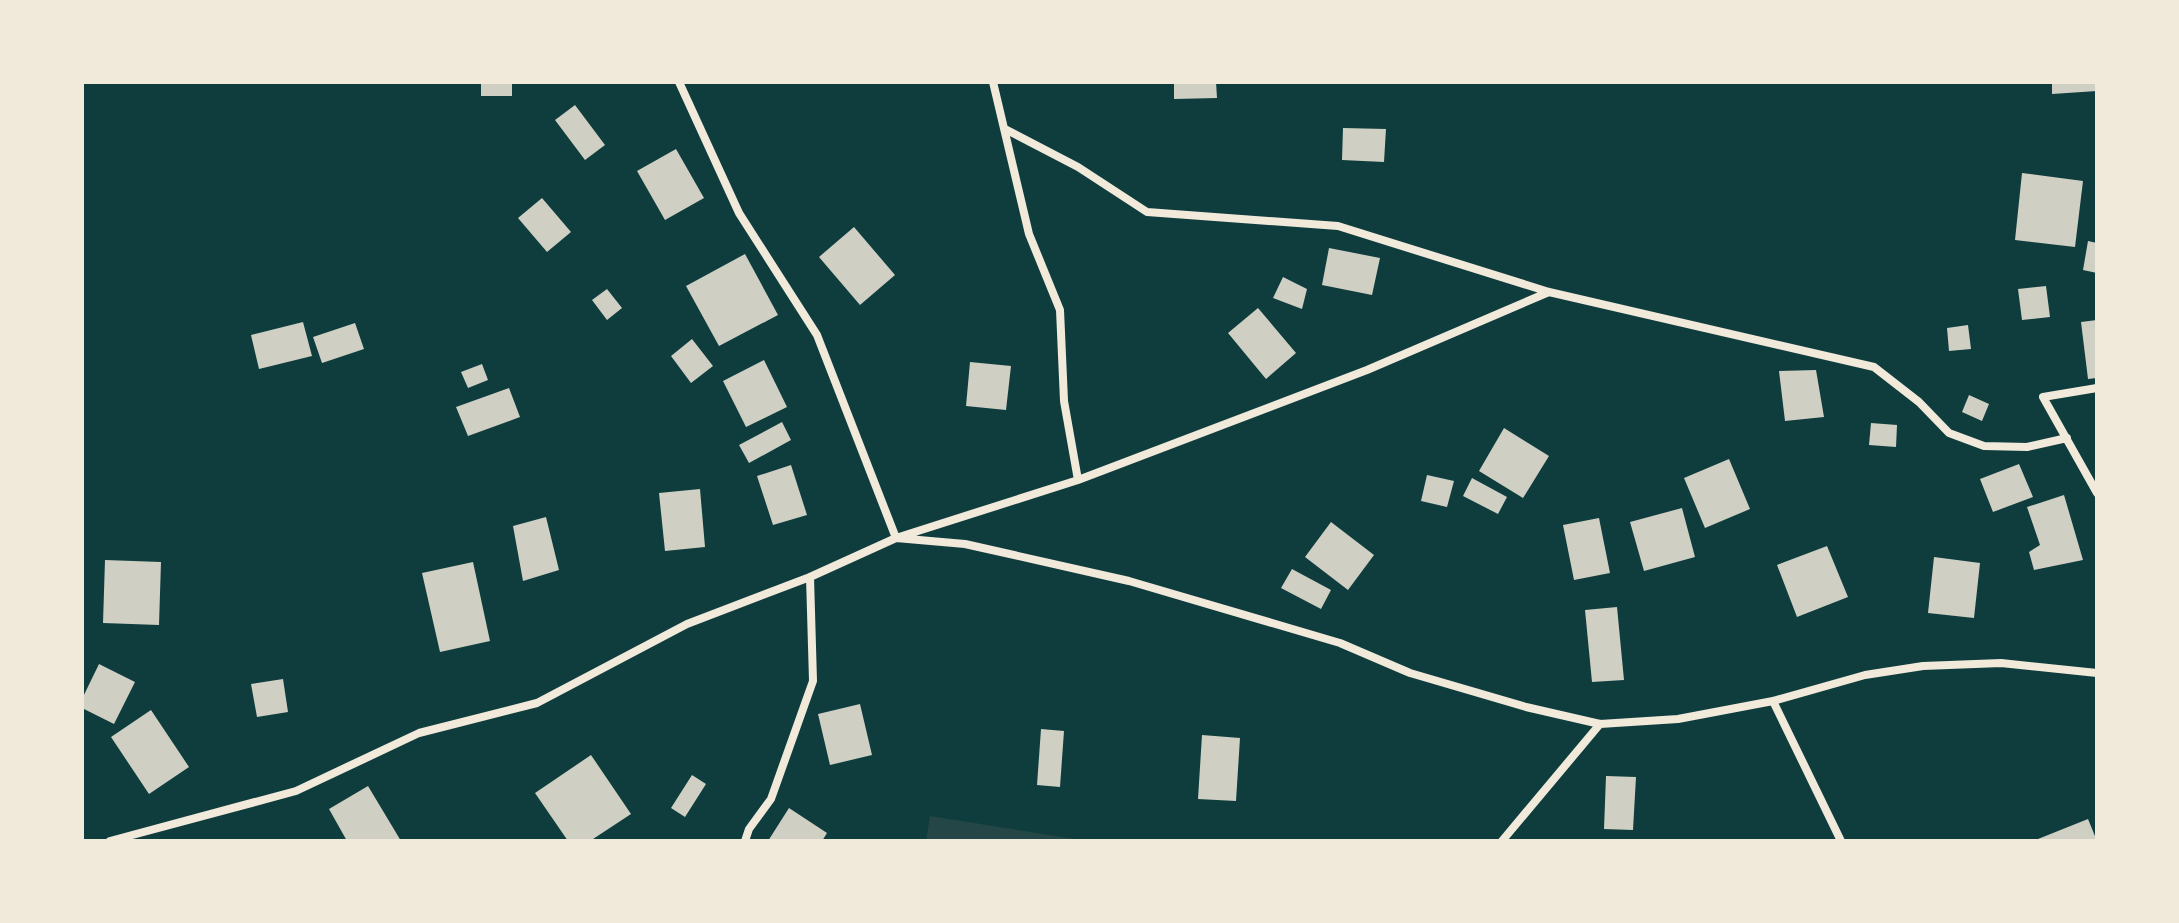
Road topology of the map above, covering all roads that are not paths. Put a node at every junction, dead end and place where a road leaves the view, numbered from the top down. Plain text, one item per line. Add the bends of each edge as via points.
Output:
1 (679, 82) edge
2 (993, 82) edge
3 (1005, 129) junction
4 (1549, 292) junction
5 (2097, 388) edge
6 (2067, 438) junction
7 (1078, 480) junction
8 (2097, 493) edge
9 (896, 538) junction
10 (810, 577) junction
11 (2097, 673) edge
12 (1773, 701) junction
13 (1600, 724) junction
14 (110, 841) edge
15 (745, 841) edge
16 (1502, 841) edge
17 (1841, 841) edge

1 - 9 street via 739,213 817,335
2 - 3 street
3 - 4 street via 1078,167 1147,212 1338,226
3 - 7 street via 1029,234 1060,310 1064,401
4 - 6 street via 1874,367 1949,433 1984,446 2027,447
4 - 7 street via 1367,370
5 - 6 street via 2043,397
6 - 8 street
7 - 9 street
9 - 10 street
9 - 13 street via 965,544 1129,581 1340,643 1439,681
10 - 14 street via 687,624 537,703 419,733 296,791
10 - 15 street via 813,681 771,799
11 - 12 street via 2001,663 1923,666 1865,675
12 - 13 street via 1678,719
12 - 17 street
13 - 16 street

